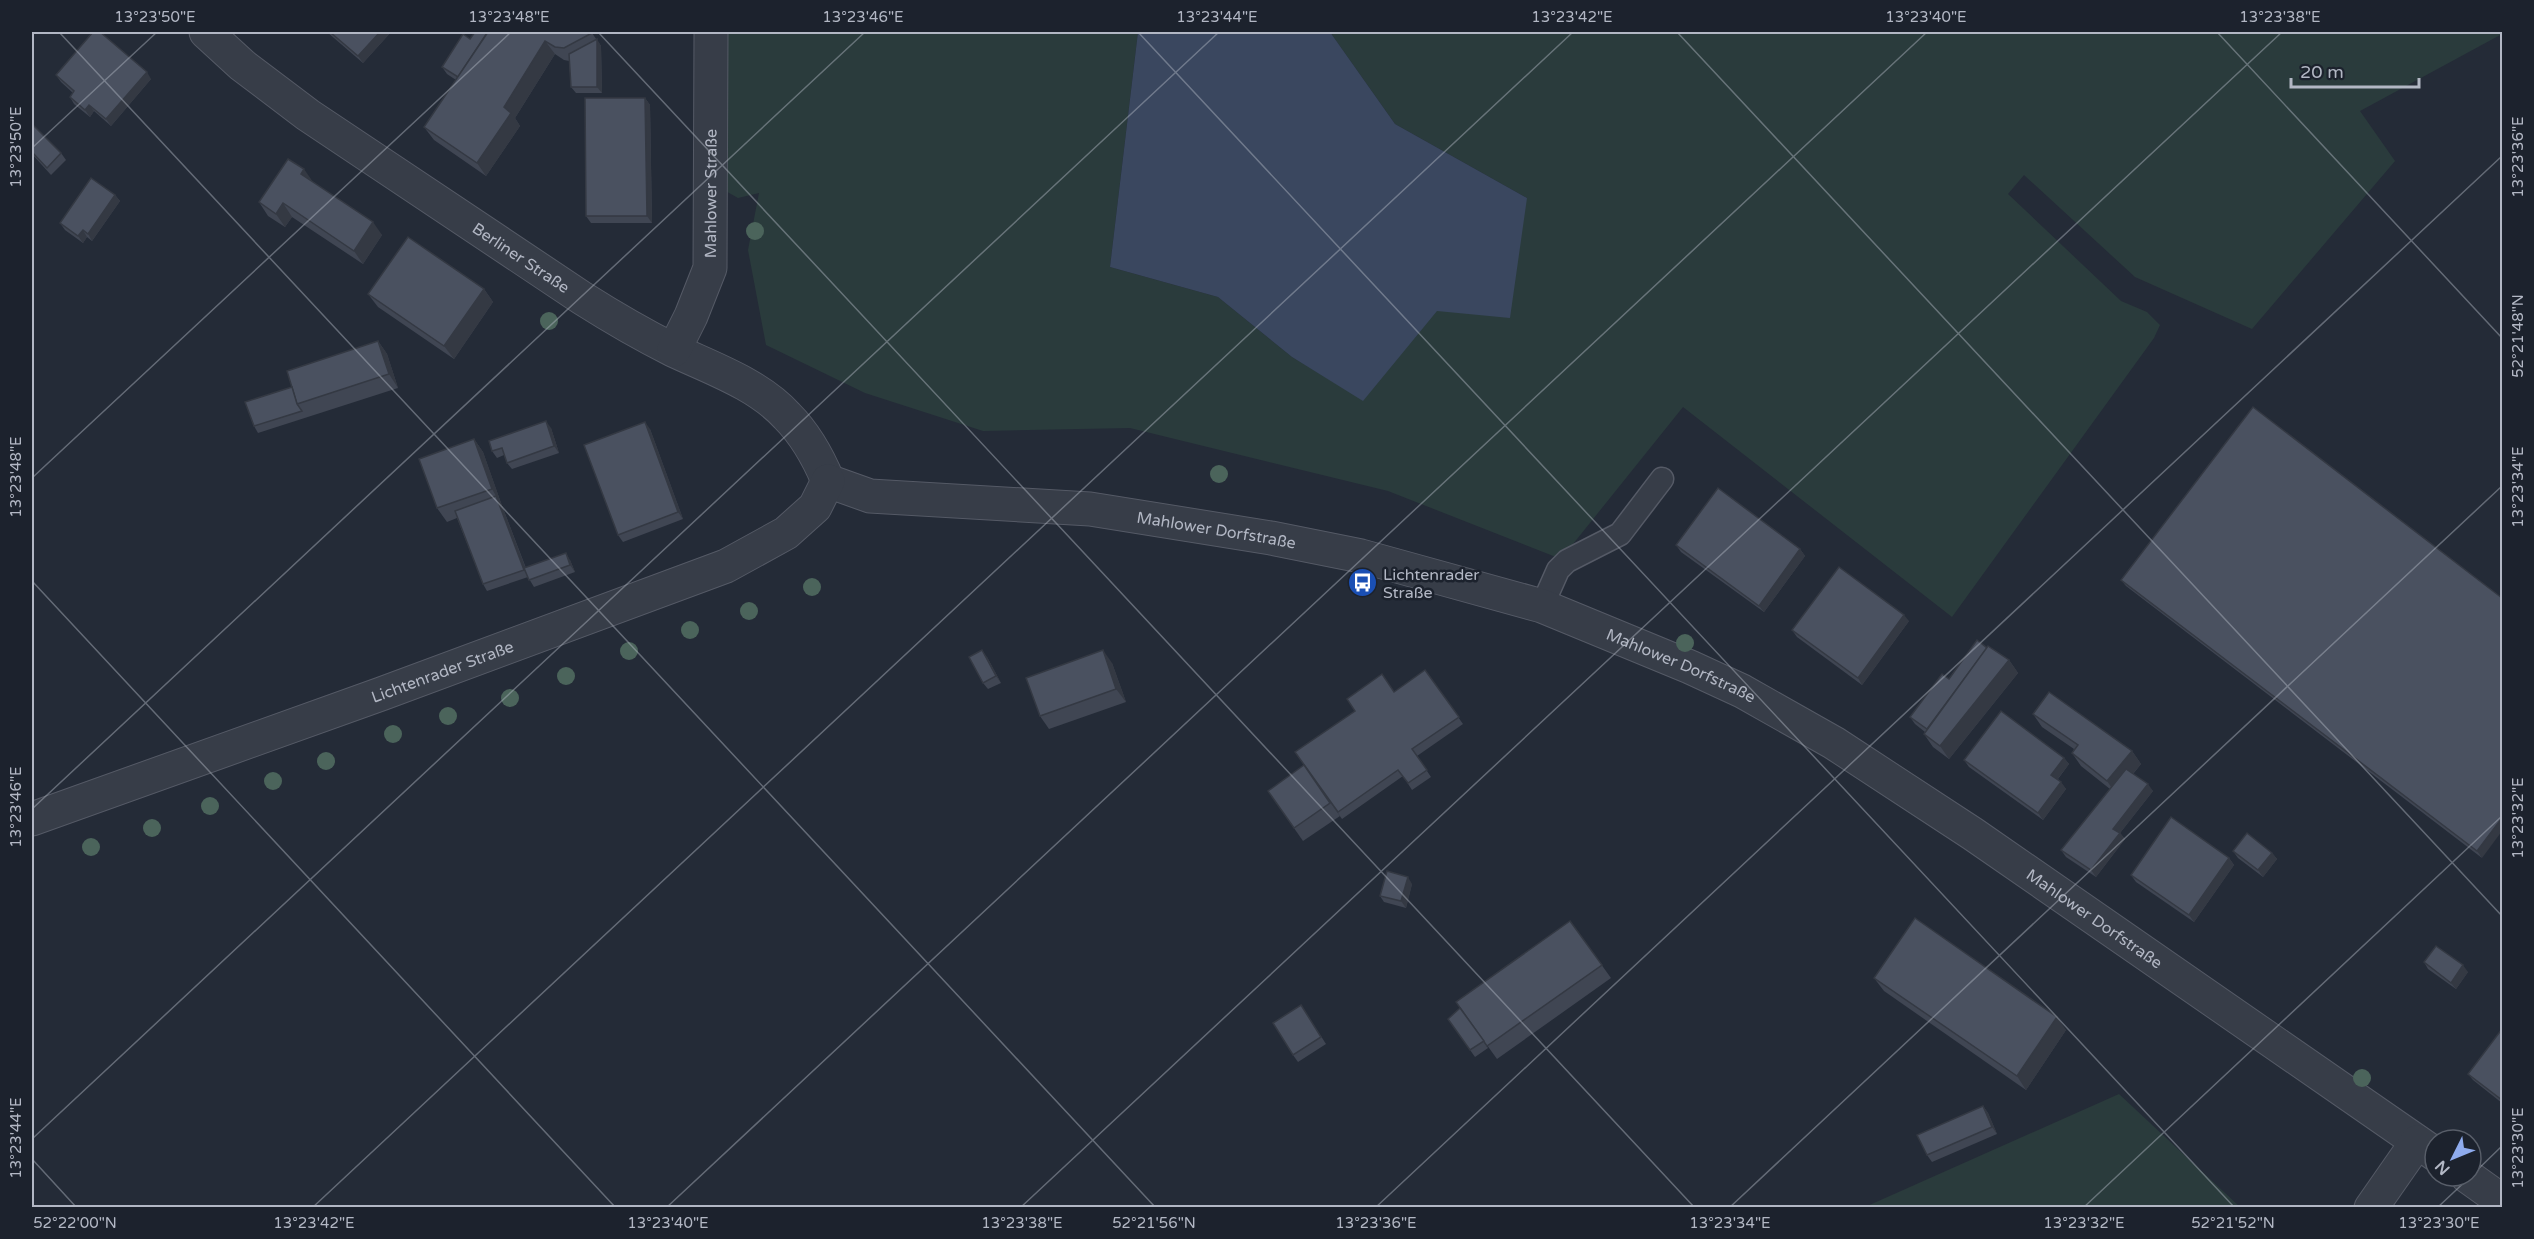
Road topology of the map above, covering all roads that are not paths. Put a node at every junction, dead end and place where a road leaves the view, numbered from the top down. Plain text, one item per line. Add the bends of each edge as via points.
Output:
1 (206, 32) edge
2 (711, 32) edge
3 (674, 350) junction
4 (1662, 479) dead end
5 (828, 481) junction
6 (1542, 606) junction
7 (32, 819) edge
8 (2423, 1146) edge
9 (2423, 1151) edge
10 (2483, 1187) edge
11 (2502, 1201) edge
12 (2371, 1208) edge

1 - 3 street, Berliner Straße via 308,115 582,298
2 - 3 street, Mahlower Straße via 710,268
3 - 5 street, Berliner Straße via 738,381 787,414 815,452
4 - 6 lane via 1620,534 1567,561 1558,570
5 - 6 street, Mahlower Dorfstraße via 870,496 1090,509 1271,538 1361,556
5 - 7 street, Lichtenrader Straße via 815,507 786,533 726,566
6 - 8 street, Mahlower Dorfstraße via 1742,691 1834,743 1973,834
9 - 12 street, Mahlower Dorfstraße
10 - 11 street

